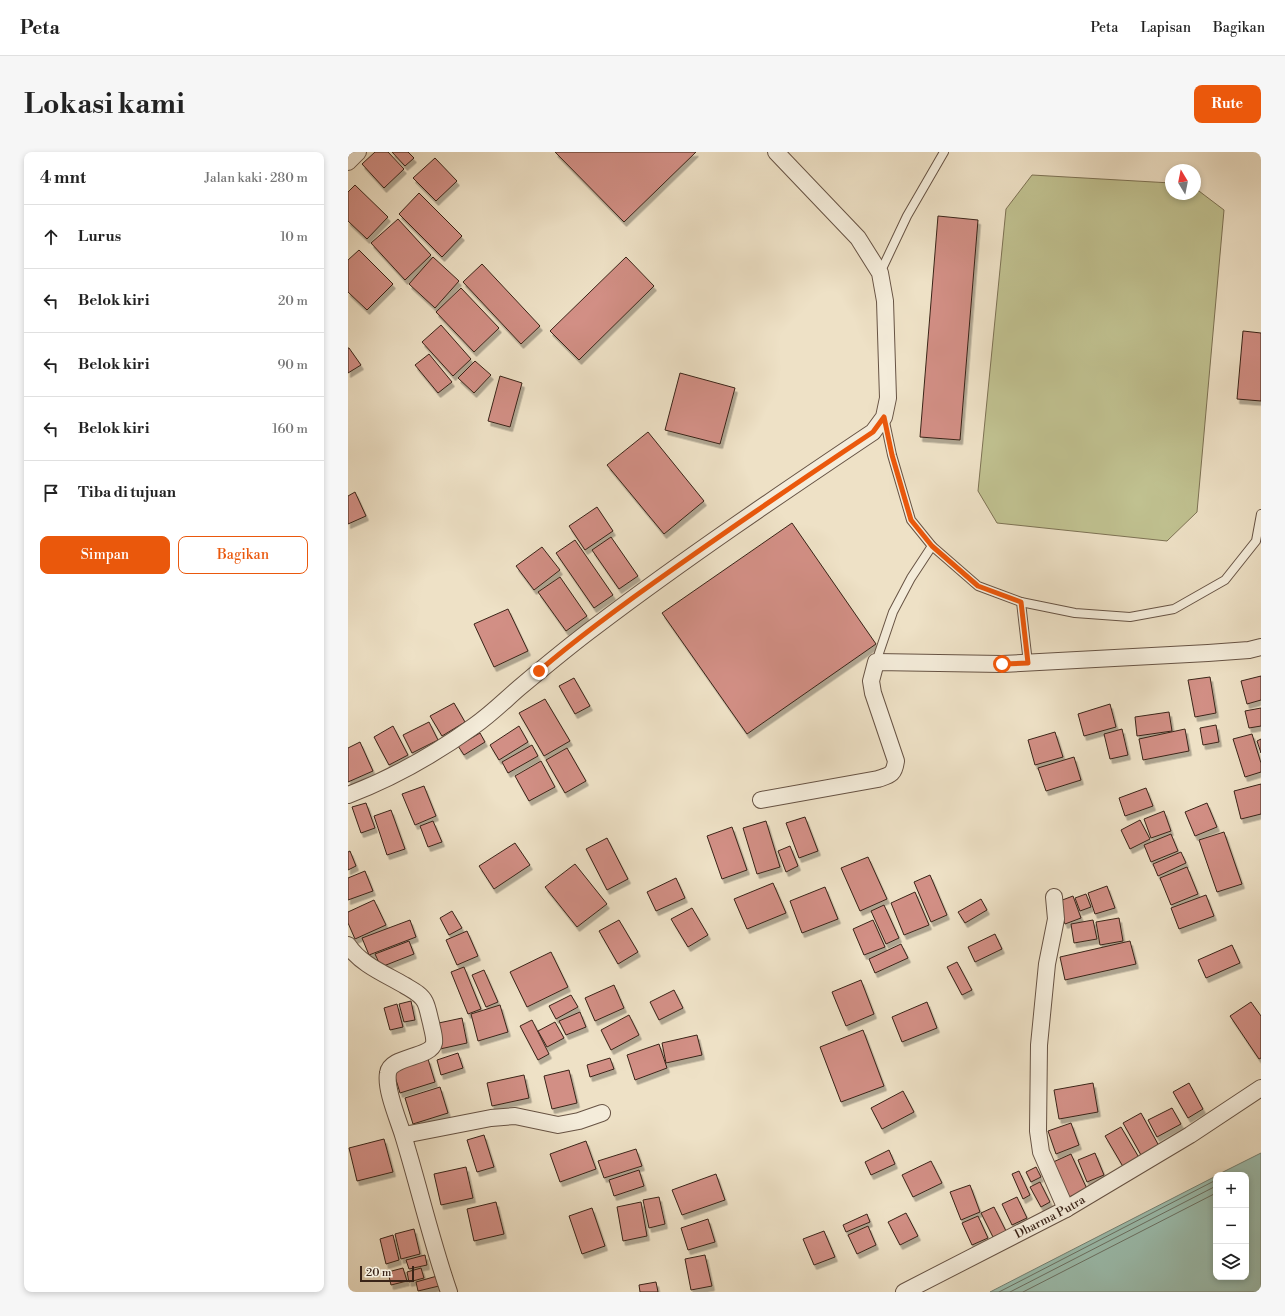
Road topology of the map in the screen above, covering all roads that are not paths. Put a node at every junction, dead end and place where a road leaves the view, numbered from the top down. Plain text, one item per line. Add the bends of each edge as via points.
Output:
1 (358, 152) edge
2 (776, 152) edge
3 (944, 152) edge
4 (348, 162) edge
5 (880, 274) junction
6 (884, 417) junction
7 (1261, 514) edge
8 (932, 546) junction
9 (1021, 602) junction
10 (1261, 647) edge
11 (876, 662) junction
12 (1028, 663) junction
13 (348, 796) edge
14 (761, 800) dead end
15 (1054, 897) dead end
16 (348, 945) edge
17 (1261, 1088) edge
18 (602, 1113) dead end
19 (404, 1135) junction
20 (1066, 1209) junction
21 (449, 1292) edge
22 (904, 1292) edge

1 - 4 street
2 - 5 street via 858,238
3 - 5 lane via 907,216
5 - 6 street via 885,301 888,398
6 - 8 lane via 911,520
6 - 13 street via 873,432 756,510 595,626 476,725 407,769
7 - 9 lane via 1256,540 1225,580 1174,609 1130,617 1075,613
8 - 9 lane via 978,586
8 - 11 lane via 893,612
9 - 12 lane
10 - 12 street via 1208,653
11 - 12 street
11 - 14 street via 871,681 896,761 895,770 878,779
15 - 20 street via 1056,919 1047,964 1039,1045 1038,1131 1041,1152
16 - 19 street via 362,962 418,994 425,1002 434,1045 431,1049 392,1066 388,1072 391,1096
17 - 20 street, Dharma Putra via 1190,1135
18 - 19 street via 558,1125 515,1116 491,1118
19 - 21 street
20 - 22 street, Dharma Putra

